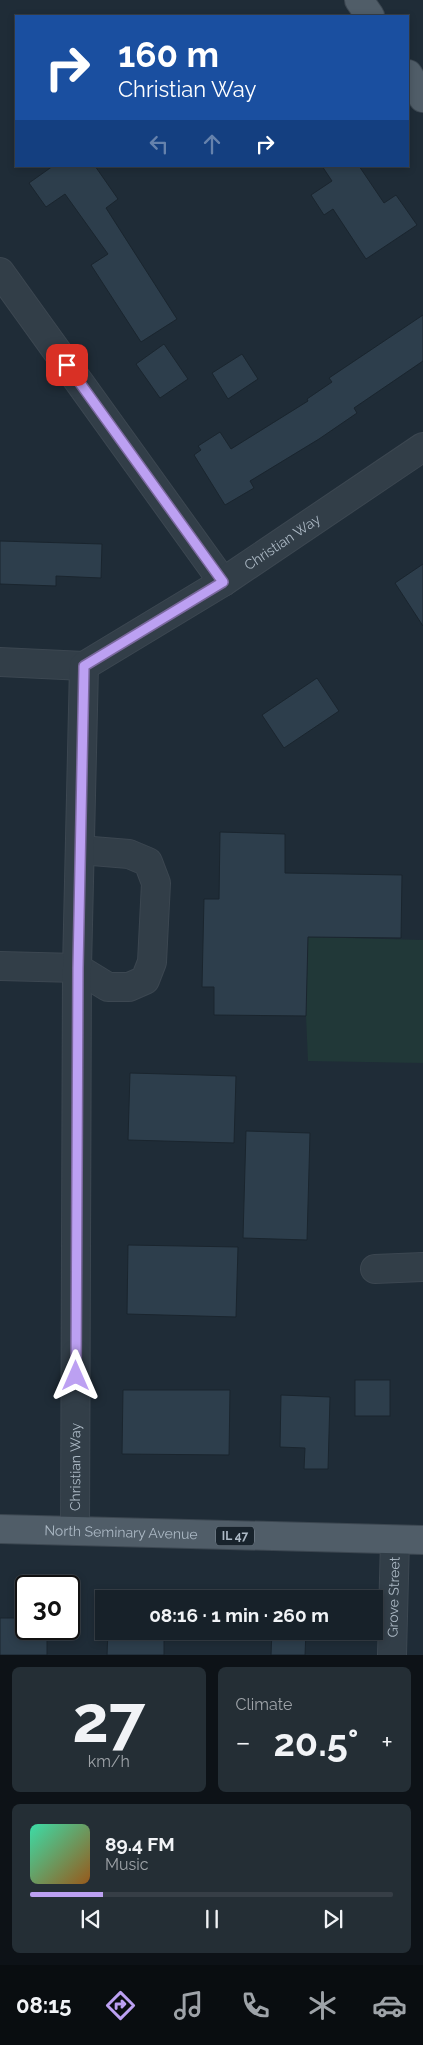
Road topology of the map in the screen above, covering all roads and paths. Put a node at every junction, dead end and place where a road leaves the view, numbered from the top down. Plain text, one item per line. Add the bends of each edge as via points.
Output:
1 (359, 0) edge
2 (369, 15) edge
3 (409, 76) edge
4 (423, 98) edge
5 (0, 272) edge
6 (423, 447) edge
7 (223, 582) junction
8 (0, 662) edge
9 (84, 666) junction
10 (80, 850) junction
11 (0, 966) edge
12 (78, 968) junction
13 (423, 1267) edge
14 (375, 1269) dead end
15 (0, 1529) edge
16 (75, 1532) junction
17 (395, 1540) junction
18 (423, 1540) edge
19 (392, 1655) edge

1 - 2 main road
3 - 4 main road
5 - 7 street
6 - 7 street, Christian Way
7 - 9 street, Christian Way
8 - 9 street
9 - 10 street, Christian Way
10 - 12 street, Christian Way
10 - 12 street via 128,854 148,862 156,883 152,962 146,980 129,987 108,986
11 - 12 street
12 - 16 street, Christian Way
13 - 14 street
15 - 16 main road, North Seminary Avenue / IL 47
16 - 17 main road, North Seminary Avenue / IL 47
17 - 18 main road, North Seminary Avenue / IL 47
17 - 19 street, Grove Street

